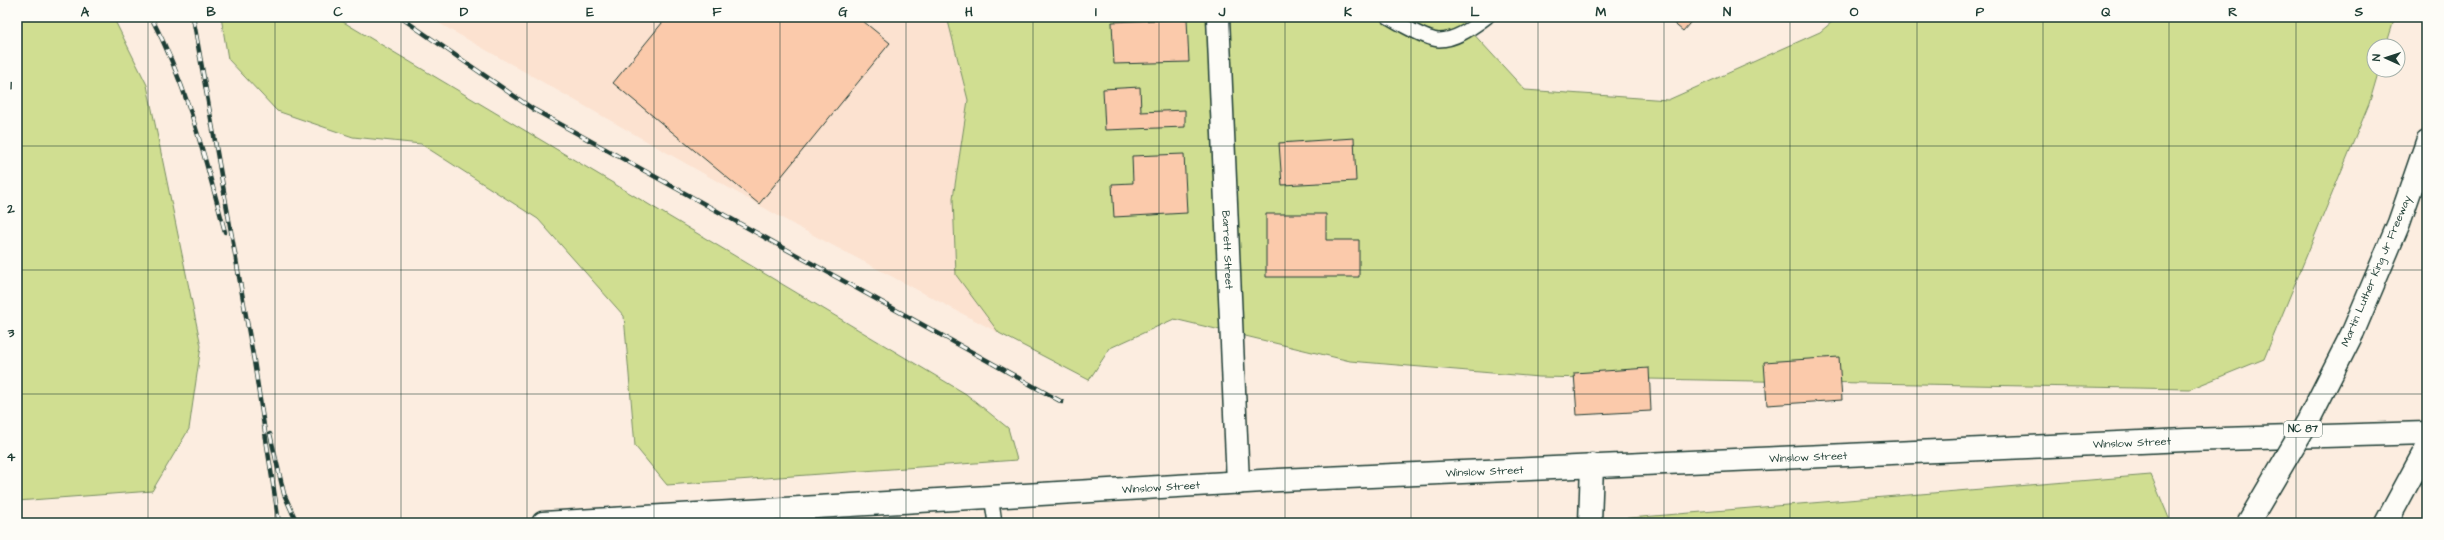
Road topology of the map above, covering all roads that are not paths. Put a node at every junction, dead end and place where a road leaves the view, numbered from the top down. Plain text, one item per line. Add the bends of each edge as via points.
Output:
1 (1218, 17) edge
2 (1388, 17) edge
3 (1487, 17) edge
4 (2427, 142) edge
5 (2427, 432) edge
6 (2427, 448) edge
7 (1592, 465) junction
8 (1238, 483) junction
9 (991, 496) junction
10 (543, 523) edge
11 (995, 523) edge
12 (1590, 523) edge
13 (2248, 523) edge
14 (2386, 523) edge

1 - 8 main road, Barrett Street
2 - 3 lane via 1439,40 1466,32
4 - 13 main road, Martin Luther King Jr Freeway / NC 87, bridge via 2399,223 2353,332 2308,421
5 - 7 main road, Winslow Street via 2171,440
6 - 14 main road
7 - 8 main road, Winslow Street
7 - 12 main road
8 - 9 main road, Winslow Street
9 - 10 main road, Winslow Street
9 - 11 lane

